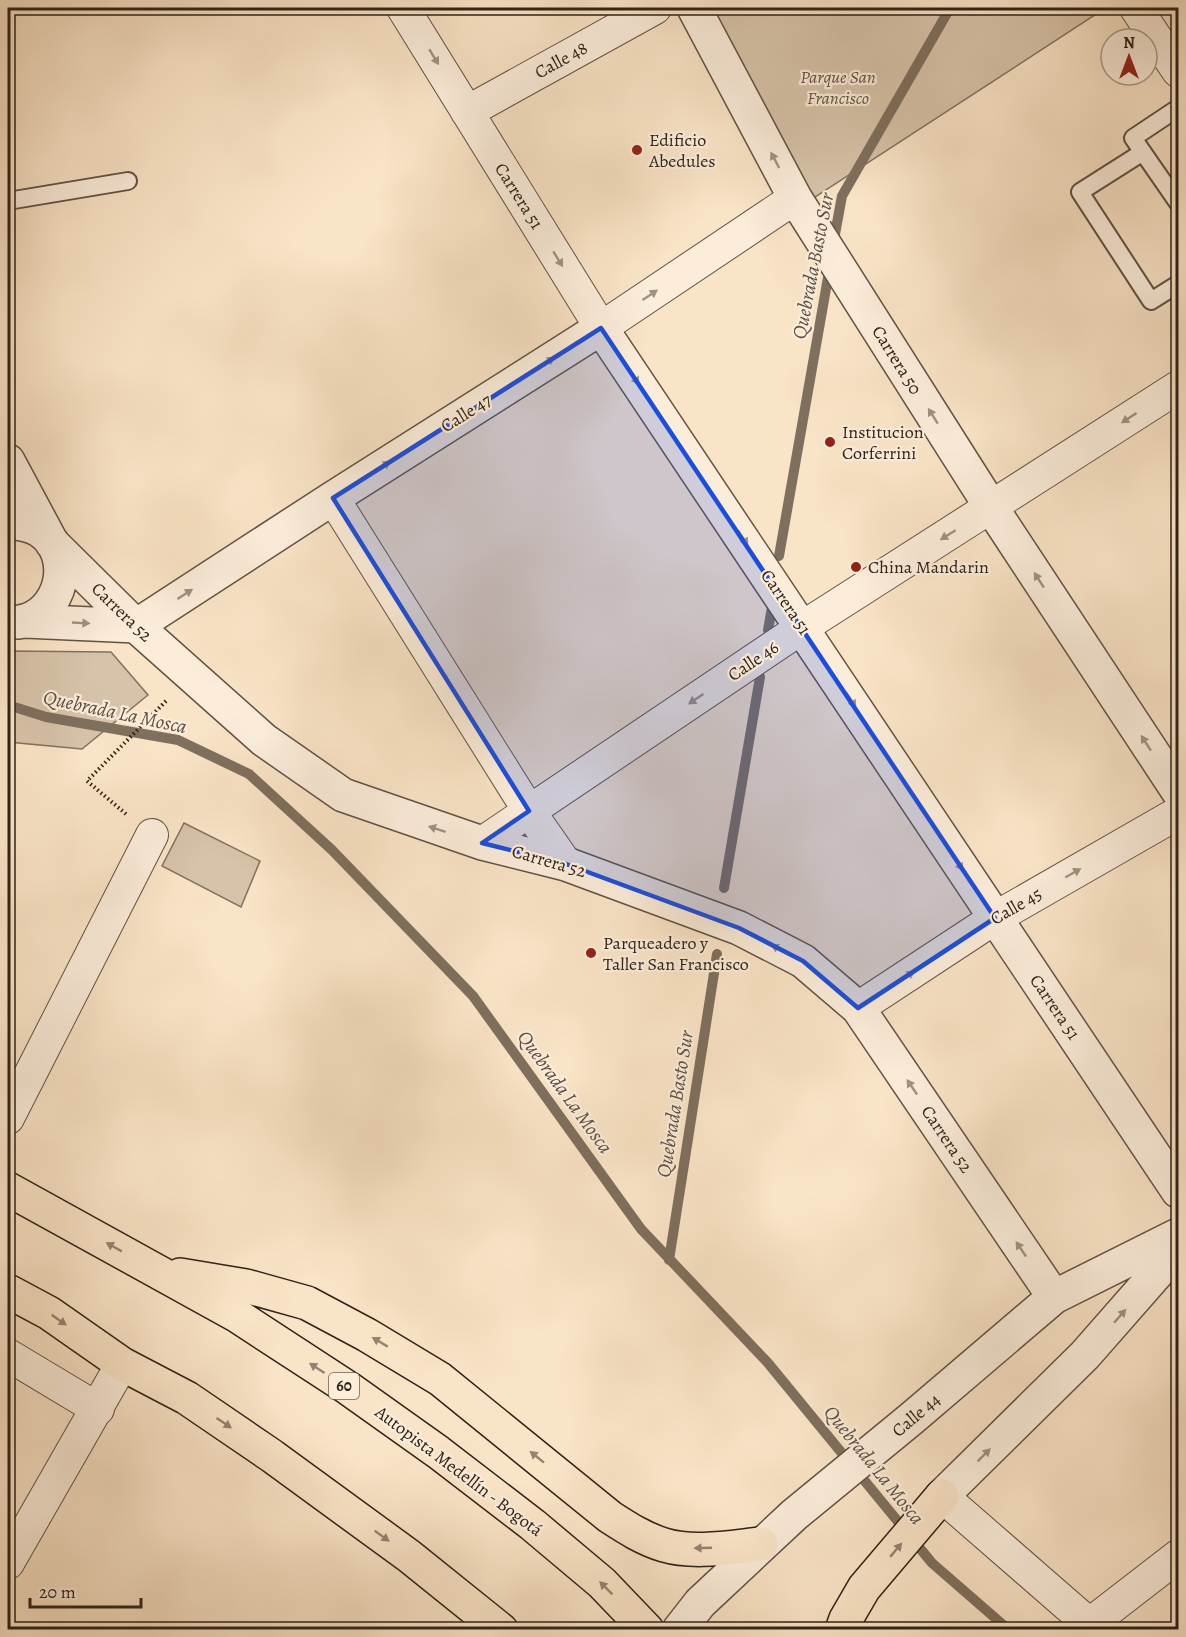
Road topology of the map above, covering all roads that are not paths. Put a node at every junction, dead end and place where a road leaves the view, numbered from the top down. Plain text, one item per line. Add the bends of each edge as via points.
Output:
1 (403, 8) edge
2 (655, 8) edge
3 (694, 8) edge
4 (1136, 8) edge
5 (1179, 71) edge
6 (1179, 108) edge
7 (467, 112) junction
8 (1143, 152) junction
9 (128, 181) dead end
10 (795, 198) junction
11 (8, 201) edge
12 (1179, 203) edge
13 (1179, 284) edge
14 (601, 328) junction
15 (1179, 387) edge
16 (8, 461) edge
17 (333, 498) junction
18 (991, 507) junction
19 (8, 522) edge
20 (52, 543) junction
21 (16, 622) edge
22 (136, 626) junction
23 (803, 627) junction
24 (1179, 791) edge
25 (530, 811) junction
26 (1179, 813) edge
27 (152, 836) road end
28 (482, 843) junction
29 (566, 864) junction
30 (995, 918) junction
31 (858, 1008) junction
32 (8, 1118) edge
33 (8, 1189) edge
34 (1179, 1191) edge
35 (1179, 1235) edge
36 (1179, 1249) edge
37 (158, 1271) junction
38 (8, 1291) edge
39 (1054, 1297) junction
40 (8, 1355) edge
41 (122, 1364) junction
42 (98, 1409) junction
43 (935, 1504) junction
44 (761, 1544) junction
45 (1179, 1556) edge
46 (8, 1563) edge
47 (848, 1626) edge
48 (1093, 1627) edge
49 (501, 1629) edge
50 (647, 1629) edge
51 (679, 1629) edge

1 -> 7 street, Carrera 51
2 - 7 street, Calle 48
10 -> 3 street, Carrera 50
4 - 5 street
6 - 8 lane via 1133,138
7 -> 14 street, Carrera 51
8 - 12 lane
8 - 13 lane via 1080,192 1151,301
9 - 11 lane
14 -> 10 street, Calle 47
18 -> 10 street, Carrera 50
17 -> 14 street, Calle 47
14 -> 23 street, Carrera 51
15 -> 18 street, Calle 46
16 - 20 street, Carrera 52
22 -> 17 street, Calle 47
17 - 25 street
18 -> 23 street, Calle 46
24 -> 18 street, Carrera 50
19 - 20 street via 40,531
20 - 21 street via 61,568 56,595 38,615
20 - 22 street, Carrera 52
21 -> 22 street
28 -> 22 street, Carrera 52 via 342,795 264,741
23 -> 25 street, Calle 46
23 -> 30 street, Carrera 51
25 - 28 street, Calle 46
25 - 29 street
30 -> 26 street, Calle 45
27 - 32 street
28 - 29 street, Carrera 52
31 -> 29 street, Carrera 52 via 803,961 739,928
31 -> 30 street, Calle 45
30 - 34 street, Carrera 51
39 -> 31 street, Carrera 52
37 -> 33 highway, Autopista Medellín - Bogotá / 60
35 - 39 street, Calle 44
43 -> 36 street via 1085,1355
44 -> 37 highway via 689,1549 665,1546 636,1534 440,1379 367,1335 307,1303 246,1286
50 -> 37 highway, Autopista Medellín - Bogotá / 60 via 602,1583 438,1452 236,1315
38 -> 41 highway via 50,1313
39 - 44 street, Calle 44
40 - 42 street
41 - 42 street
41 -> 49 highway via 187,1398 272,1456
42 - 46 street
47 -> 43 highway via 864,1588
43 - 48 street
44 - 51 street, Calle 44
45 - 48 street

